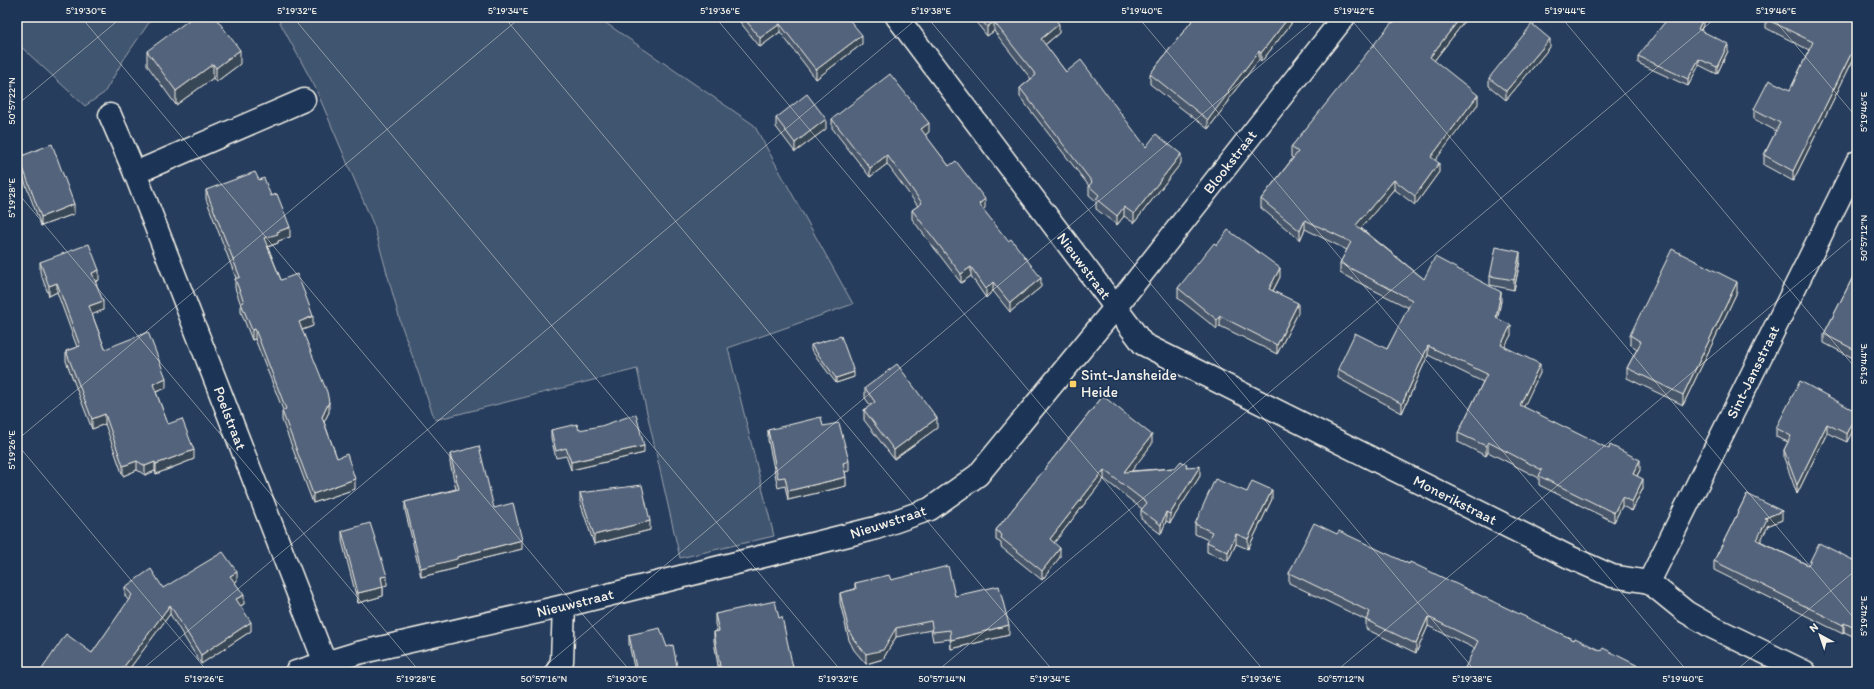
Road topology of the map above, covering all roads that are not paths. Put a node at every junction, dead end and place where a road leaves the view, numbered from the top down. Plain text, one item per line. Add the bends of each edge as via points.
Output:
1 (897, 17) edge
2 (1344, 17) edge
3 (304, 100) dead end
4 (110, 115) dead end
5 (1857, 162) edge
6 (135, 173) junction
7 (1115, 308) junction
8 (1649, 582) junction
9 (564, 606) junction
10 (325, 663) junction
11 (296, 672) edge
12 (558, 672) edge
13 (1805, 672) edge

1 - 7 street, Nieuwstraat
2 - 7 street, Blookstraat
3 - 6 street
4 - 6 street, Poelstraat
5 - 8 street, Sint-Jansstraat
6 - 10 street, Poelstraat
7 - 8 street, Monerikstraat via 1143,344 1567,556 1612,576
7 - 9 street, Nieuwstraat via 978,475 930,509 876,528
8 - 13 street, Monerikstraat via 1686,612 1712,627
9 - 10 street, Nieuwstraat via 358,653
9 - 12 street via 562,661
10 - 11 street, Nieuwstraat

